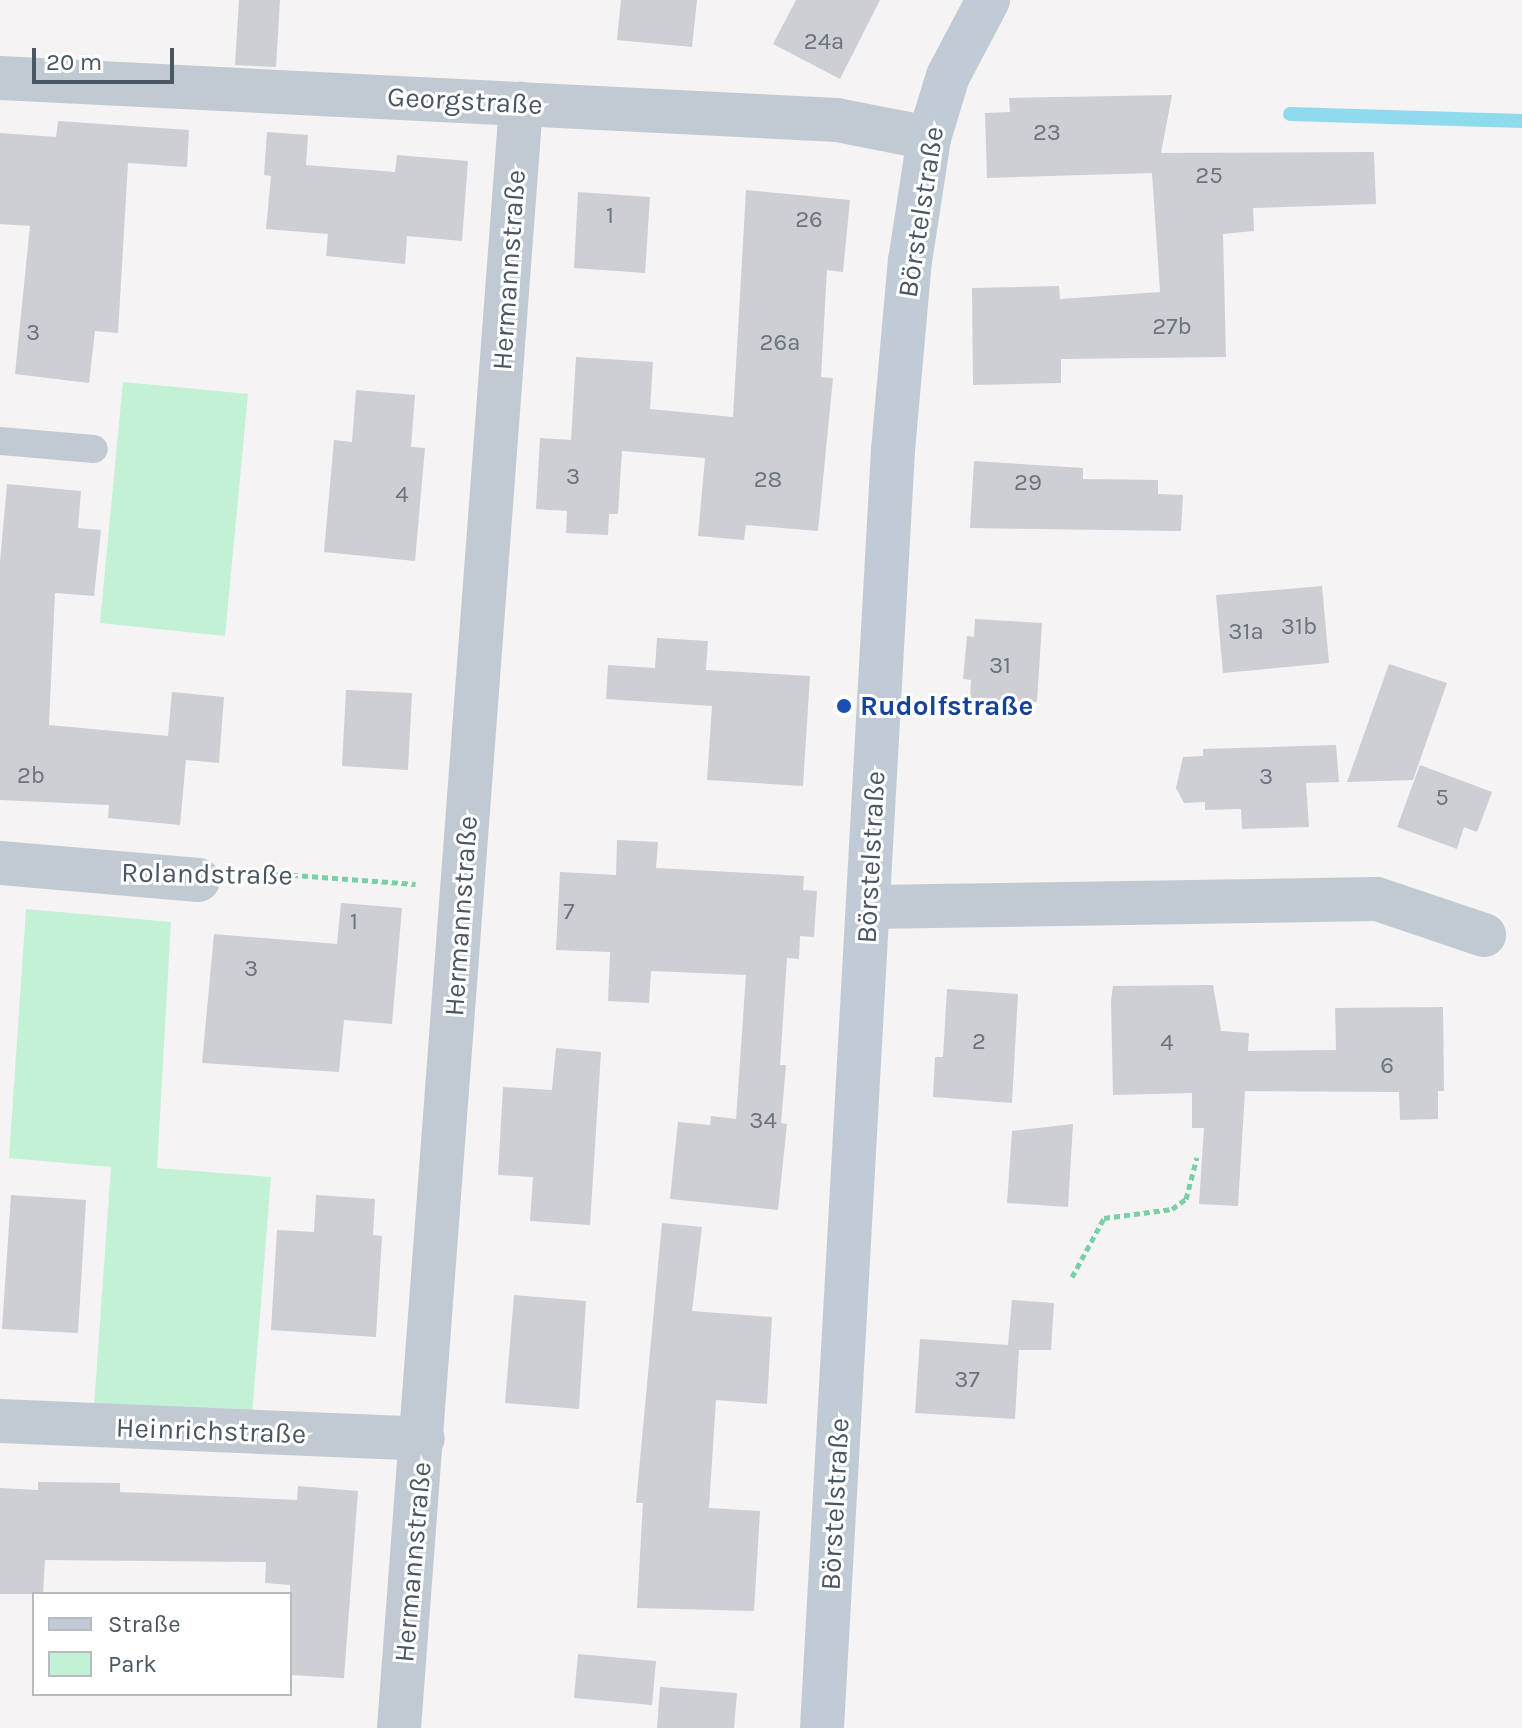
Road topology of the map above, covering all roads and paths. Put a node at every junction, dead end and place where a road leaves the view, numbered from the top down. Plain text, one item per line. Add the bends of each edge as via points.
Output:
1 (988, 0) edge
2 (0, 78) edge
3 (521, 104) junction
4 (929, 138) junction
5 (0, 441) edge
6 (94, 449) dead end
7 (0, 863) edge
8 (198, 880) joint
9 (463, 889) junction
10 (868, 907) junction
11 (1484, 935) dead end
12 (1197, 1157) dead end
13 (1072, 1277) dead end
14 (0, 1421) edge
15 (423, 1439) junction
16 (399, 1728) edge
17 (822, 1728) edge

1 - 4 street, Börstelstraße via 948,76
2 - 3 street, Georgstraße
3 - 4 street, Georgstraße via 837,120
3 - 9 street, Hermannstraße
4 - 10 street, Börstelstraße via 910,261 893,450
5 - 6 lane
7 - 8 street, Rolandstraße
8 - 9 path, Rolandstraße via 209,869
9 - 15 street, Hermannstraße
10 - 11 street via 1377,899
10 - 17 street, Börstelstraße
12 - 13 path via 1186,1199 1172,1209 1104,1218
14 - 15 street, Heinrichstraße
15 - 16 street, Hermannstraße

